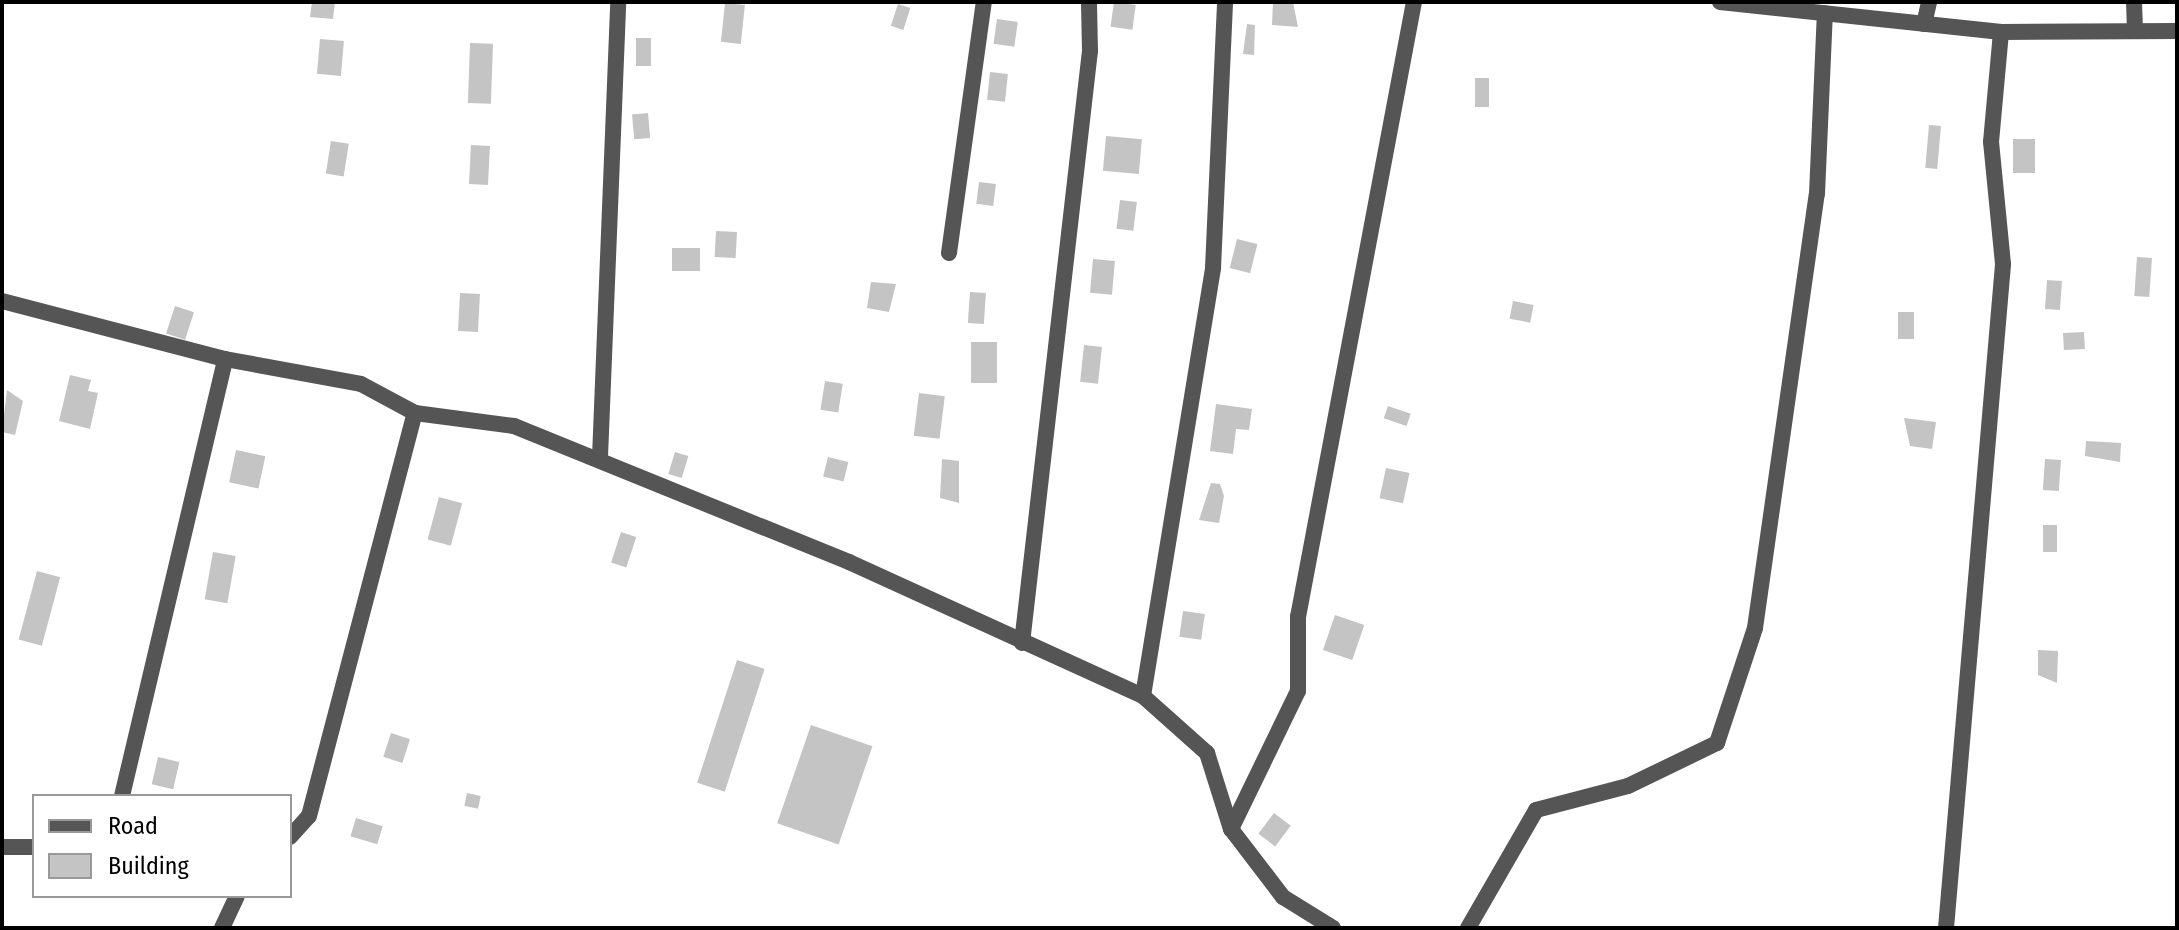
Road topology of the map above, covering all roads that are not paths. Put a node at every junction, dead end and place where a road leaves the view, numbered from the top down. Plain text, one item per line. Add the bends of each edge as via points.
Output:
1 (618, 2) edge
2 (984, 2) edge
3 (1089, 2) edge
4 (1225, 2) edge
5 (1414, 2) edge
6 (1720, 2) edge
7 (1929, 2) edge
8 (2134, 2) edge
9 (1825, 13) junction
10 (1924, 24) junction
11 (2135, 31) junction
12 (2177, 31) edge
13 (2001, 32) junction
14 (949, 253) dead end
15 (2, 301) edge
16 (225, 359) junction
17 (415, 413) junction
18 (600, 457) junction
19 (1022, 643) junction
20 (1143, 696) junction
21 (122, 794) edge
22 (1231, 829) junction
23 (292, 835) edge
24 (2, 847) edge
25 (32, 847) edge
26 (236, 898) edge
27 (222, 928) edge
28 (1333, 928) edge
29 (1468, 928) edge
30 (1946, 928) edge

1 - 18 street
2 - 14 street
3 - 19 street via 1090,51
4 - 20 street via 1213,268
5 - 22 street via 1298,617 1298,691
6 - 9 street
7 - 10 street
8 - 11 street
9 - 10 street
9 - 29 street via 1817,194 1755,628 1717,743 1628,786 1536,810
10 - 13 street
11 - 12 street
11 - 13 street
13 - 30 street via 1991,142 2003,264
15 - 16 street
16 - 17 street via 361,384
16 - 21 street
17 - 18 street via 514,426
17 - 23 street via 309,816
18 - 19 street
19 - 20 street
20 - 22 street via 1207,753
22 - 28 street via 1283,897
24 - 25 street
26 - 27 street

